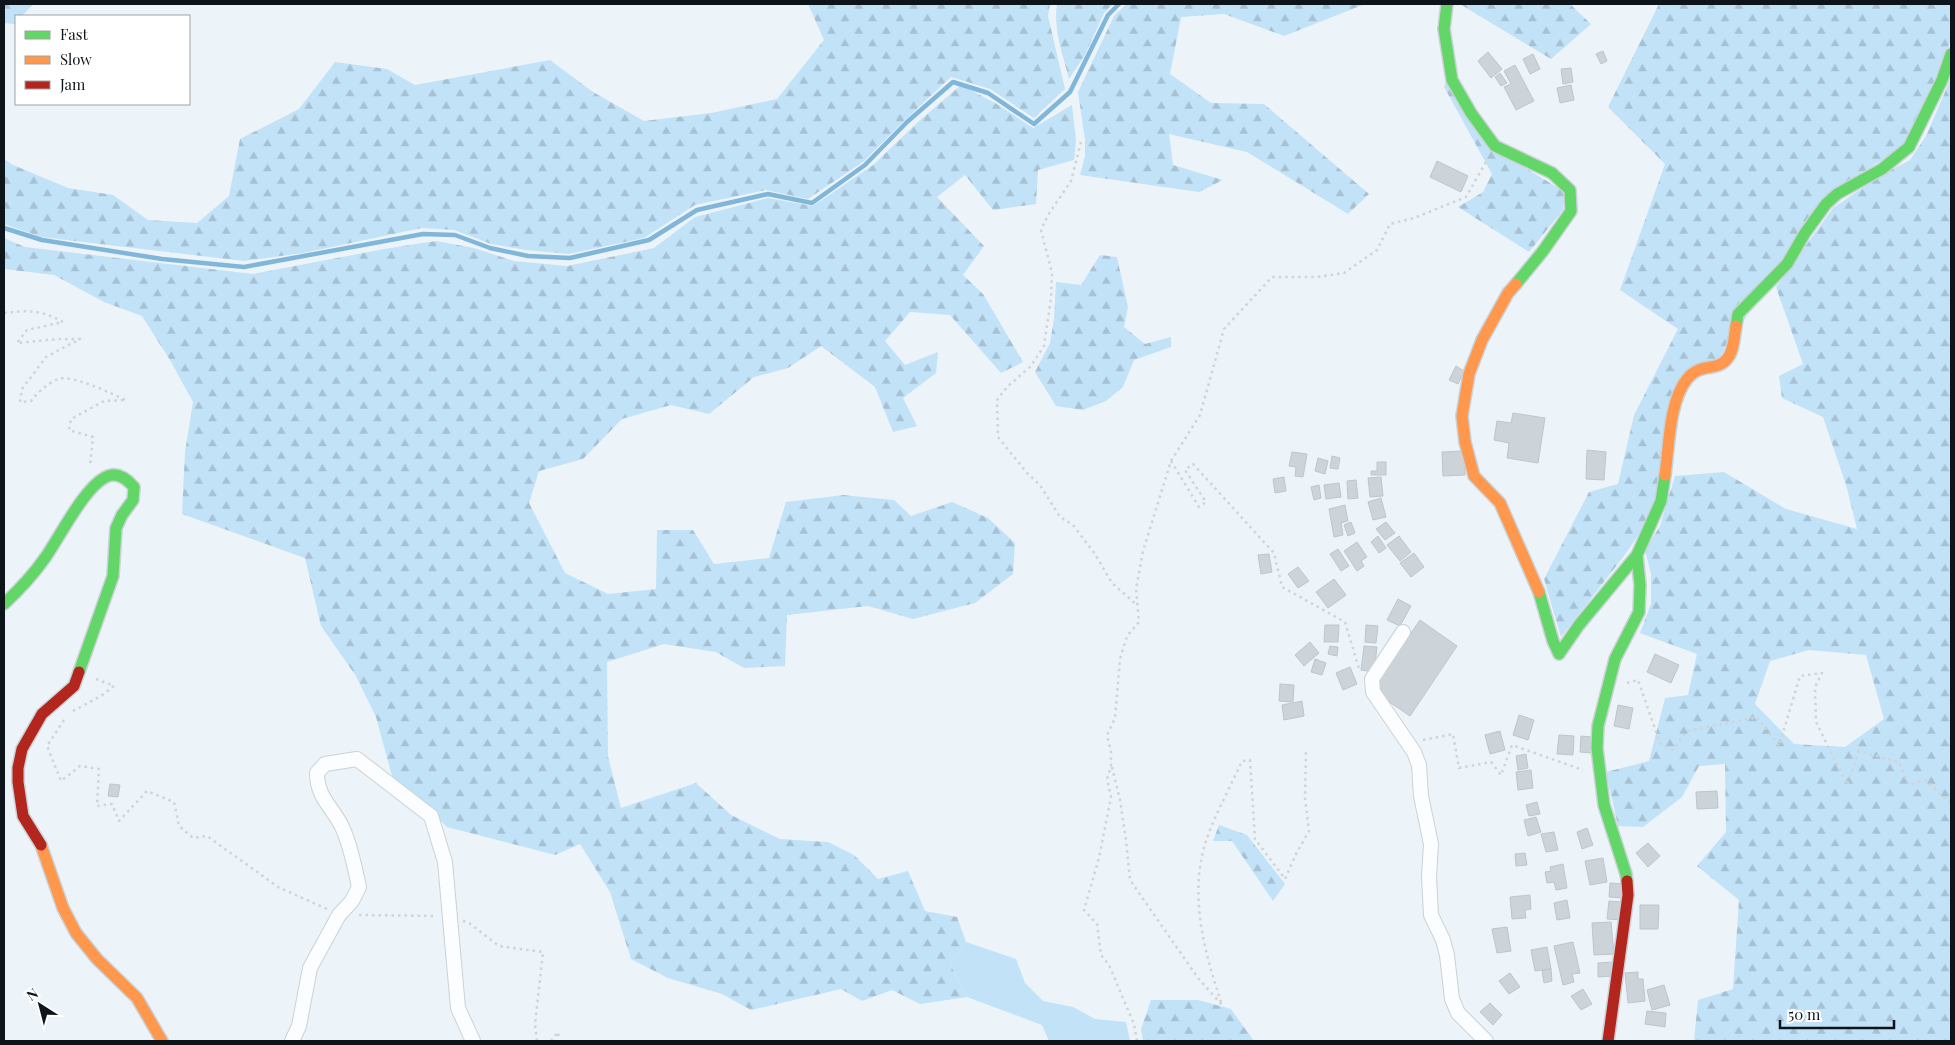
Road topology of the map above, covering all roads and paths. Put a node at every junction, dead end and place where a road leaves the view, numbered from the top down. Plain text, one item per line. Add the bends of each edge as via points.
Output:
1 (1447, 4) edge
2 (1951, 54) edge
3 (1081, 142) dead end
4 (1495, 146) junction
5 (4, 313) edge
6 (1171, 461) junction
7 (90, 490) junction
8 (1637, 555) junction
9 (4, 604) edge
10 (1137, 605) junction
11 (1403, 632) dead end
12 (79, 673) junction
13 (1371, 685) junction
14 (1607, 689) junction
15 (1407, 743) junction
16 (1306, 749) dead end
17 (1111, 766) junction
18 (1600, 776) junction
19 (1951, 800) edge
20 (339, 915) junction
21 (451, 916) junction
22 (1482, 1039) edge
23 (162, 1041) edge
24 (292, 1041) edge
25 (473, 1041) edge
26 (537, 1041) edge
27 (551, 1041) edge
28 (560, 1041) edge
29 (1137, 1041) edge
30 (1608, 1041) edge

1 - 4 street via 1444,29 1452,80
2 - 8 street via 1909,147 1882,170 1837,194 1826,204 1787,264 1738,314 1732,350 1727,360 1718,366 1694,371 1686,380 1678,394 1674,412 1662,501
3 - 10 path via 1071,181 1041,230 1052,273 1044,346 1031,366 1007,387 998,400 998,437 1040,485 1060,517 1073,525 1112,583
4 - 6 path via 1466,197 1390,224 1378,250 1344,274 1272,278 1224,329 1200,414
4 - 8 street via 1552,173 1570,190 1571,211 1508,293 1482,340 1469,374 1462,416 1474,476 1500,503 1537,585 1559,654
5 - 7 path via 33,310 63,322 27,330 17,343 80,339 46,357 22,389 20,402 31,401 40,390 60,378 81,381 126,400 104,401 71,419 69,430 93,436
6 - 10 path via 1142,551
6 - 13 path via 1199,508 1206,502 1185,470 1193,464 1274,553 1282,587 1345,622 1364,686
7 - 9 street via 29,580
7 - 12 street via 105,477 118,474 134,486 133,500 116,528 113,576
8 - 14 street via 1639,612 1615,659
10 - 17 path via 1139,622 1127,636 1120,660 1116,718 1107,735
11 - 13 street
12 - 20 path via 114,686 67,715 47,746 61,781 80,766 99,769 97,806 112,804 119,821 147,791 174,802 179,826 193,838 207,836 278,887
12 - 23 street via 74,686 42,714 22,749 18,782 23,816 41,845 60,901 76,933 137,998
13 - 15 street
14 - 18 street via 1598,726
14 - 19 path via 1638,680 1660,743 1673,750 1687,731 1757,717 1779,746 1800,676 1822,674 1815,687 1816,722 1847,785 1859,751 1899,762 1909,785 1925,780 1949,802
15 - 18 path via 1453,734 1459,768 1491,762 1502,775 1512,745
15 - 22 street via 1420,765 1421,796 1431,844 1431,914 1447,955 1452,999 1458,1013
16 - 17 path via 1305,798 1309,831 1285,879 1255,839 1250,760 1242,761 1206,844 1199,916 1222,1005 1198,978 1130,880 1120,800
17 - 29 path via 1107,779 1111,797 1084,910 1097,924 1101,955 1109,965 1134,1024
18 - 30 street via 1604,806 1626,874 1628,895
20 - 21 path
20 - 21 street via 352,901 358,887 343,829 325,803 317,784 317,773 325,764 357,759 431,816 445,862
20 - 24 street via 310,968 300,1026
21 - 25 street via 452,963 458,1008
21 - 26 path via 469,923 500,946 543,952 535,1024
27 - 28 path via 558,1032

